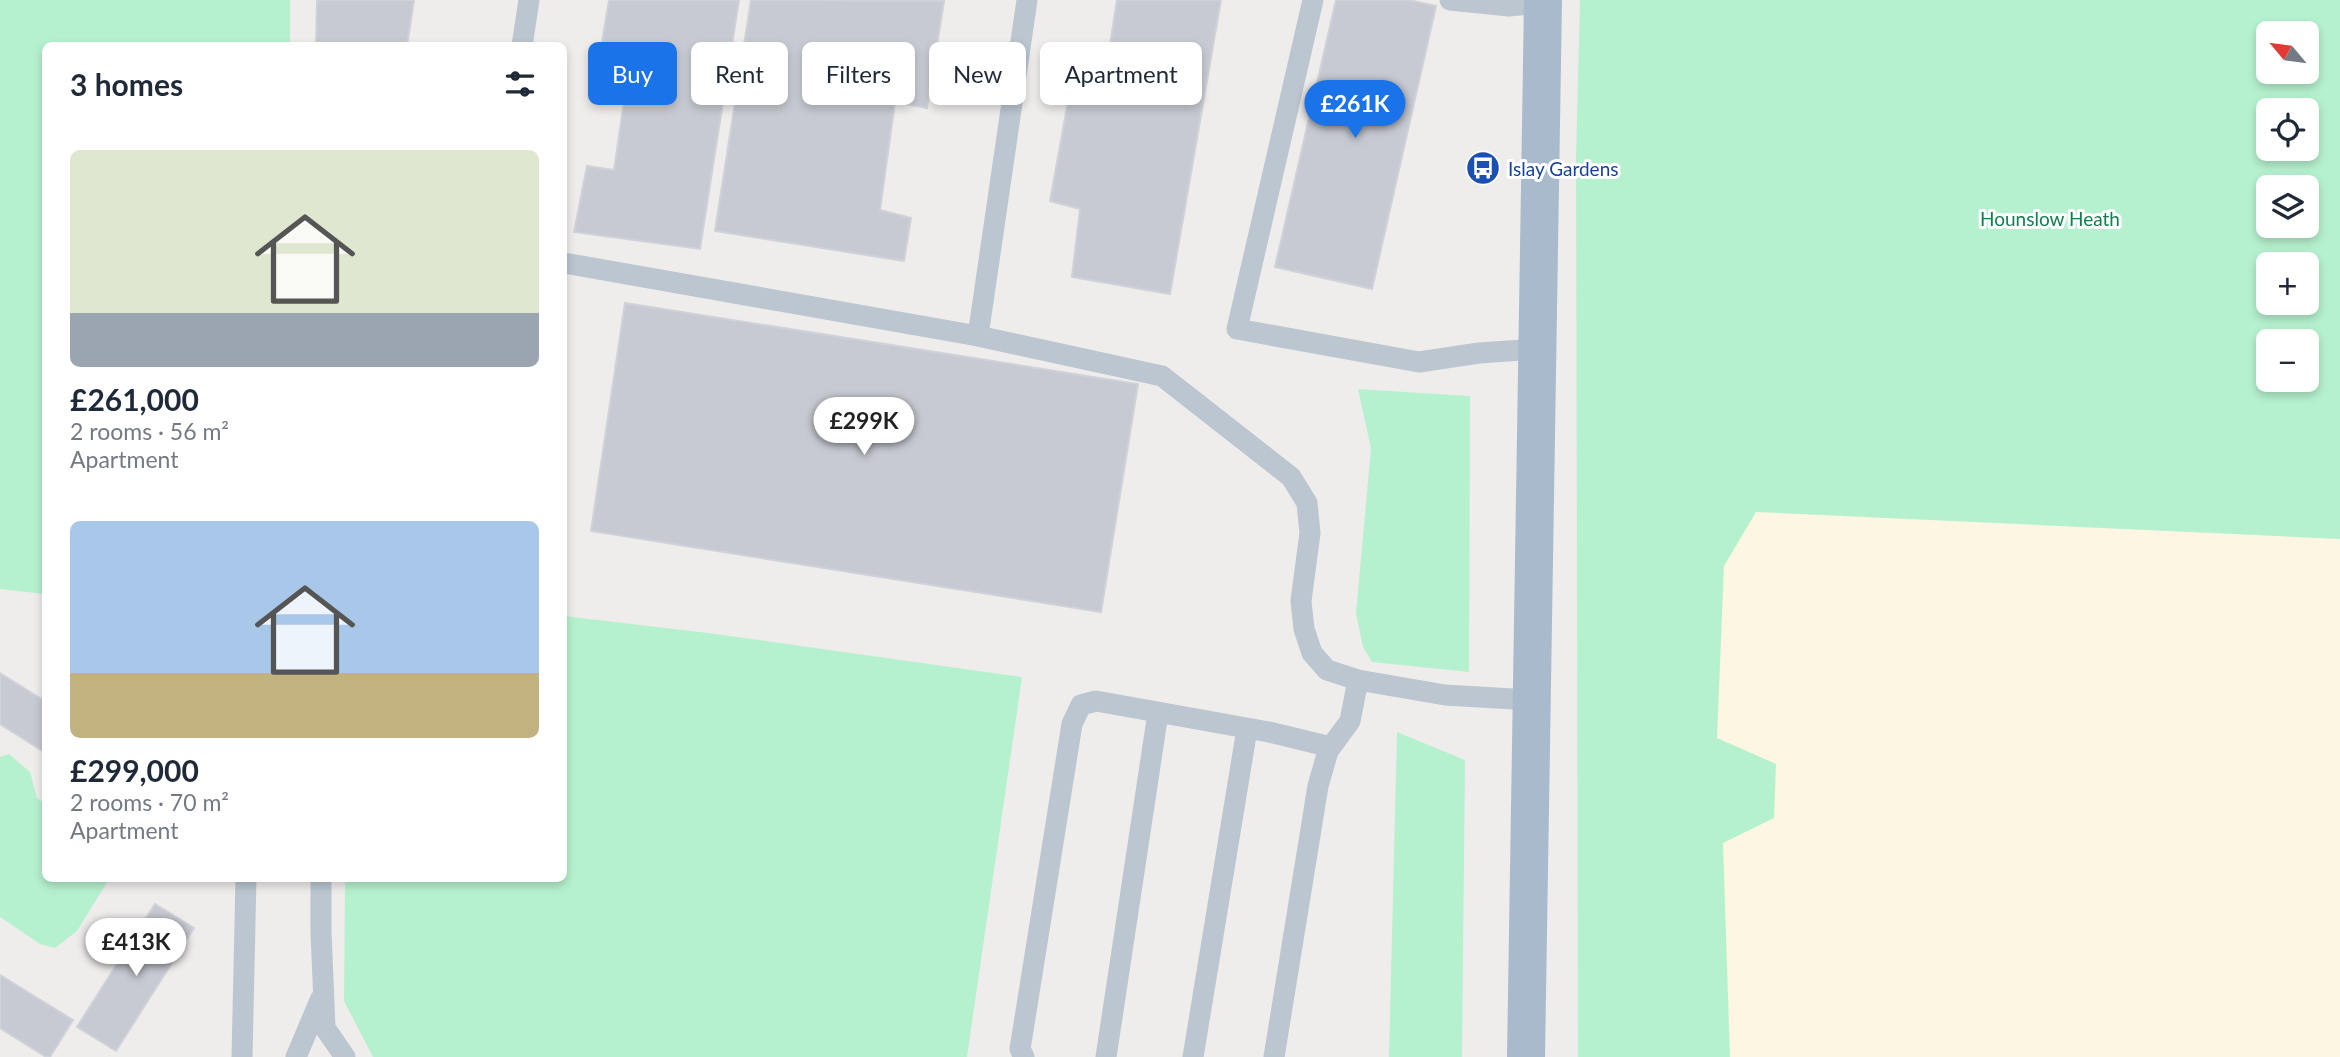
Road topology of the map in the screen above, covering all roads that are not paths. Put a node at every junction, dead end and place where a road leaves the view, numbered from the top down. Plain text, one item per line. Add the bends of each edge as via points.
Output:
1 (529, 0) edge
2 (1027, 0) edge
3 (1313, 0) edge
4 (1450, 0) edge
5 (1543, 1) edge
6 (523, 42) edge
7 (567, 264) edge
8 (978, 336) junction
9 (1536, 349) junction
10 (1358, 680) junction
11 (1532, 700) junction
12 (1158, 713) junction
13 (1247, 729) junction
14 (1331, 747) junction
15 (246, 882) edge
16 (321, 882) edge
17 (323, 993) junction
18 (242, 1057) edge
19 (296, 1057) edge
20 (345, 1057) edge
21 (1024, 1057) edge
22 (1106, 1057) edge
23 (1193, 1057) edge
24 (1274, 1057) edge
25 (1525, 1057) edge

1 - 6 lane
2 - 8 lane
3 - 9 lane via 1237,329 1419,362
4 - 5 lane via 1509,6
5 - 9 main road
7 - 8 lane
8 - 10 lane via 1162,376 1291,477 1307,503 1310,533 1301,601 1304,629 1312,653 1327,670
9 - 11 main road
10 - 11 lane via 1445,695
10 - 14 lane via 1350,721
11 - 25 main road
12 - 13 lane
12 - 21 lane via 1096,701 1081,705 1072,723 1020,1049
12 - 22 lane
13 - 14 lane
13 - 23 lane
14 - 24 lane via 1318,786
15 - 18 lane
16 - 17 lane
17 - 19 lane
17 - 20 lane via 325,1028

